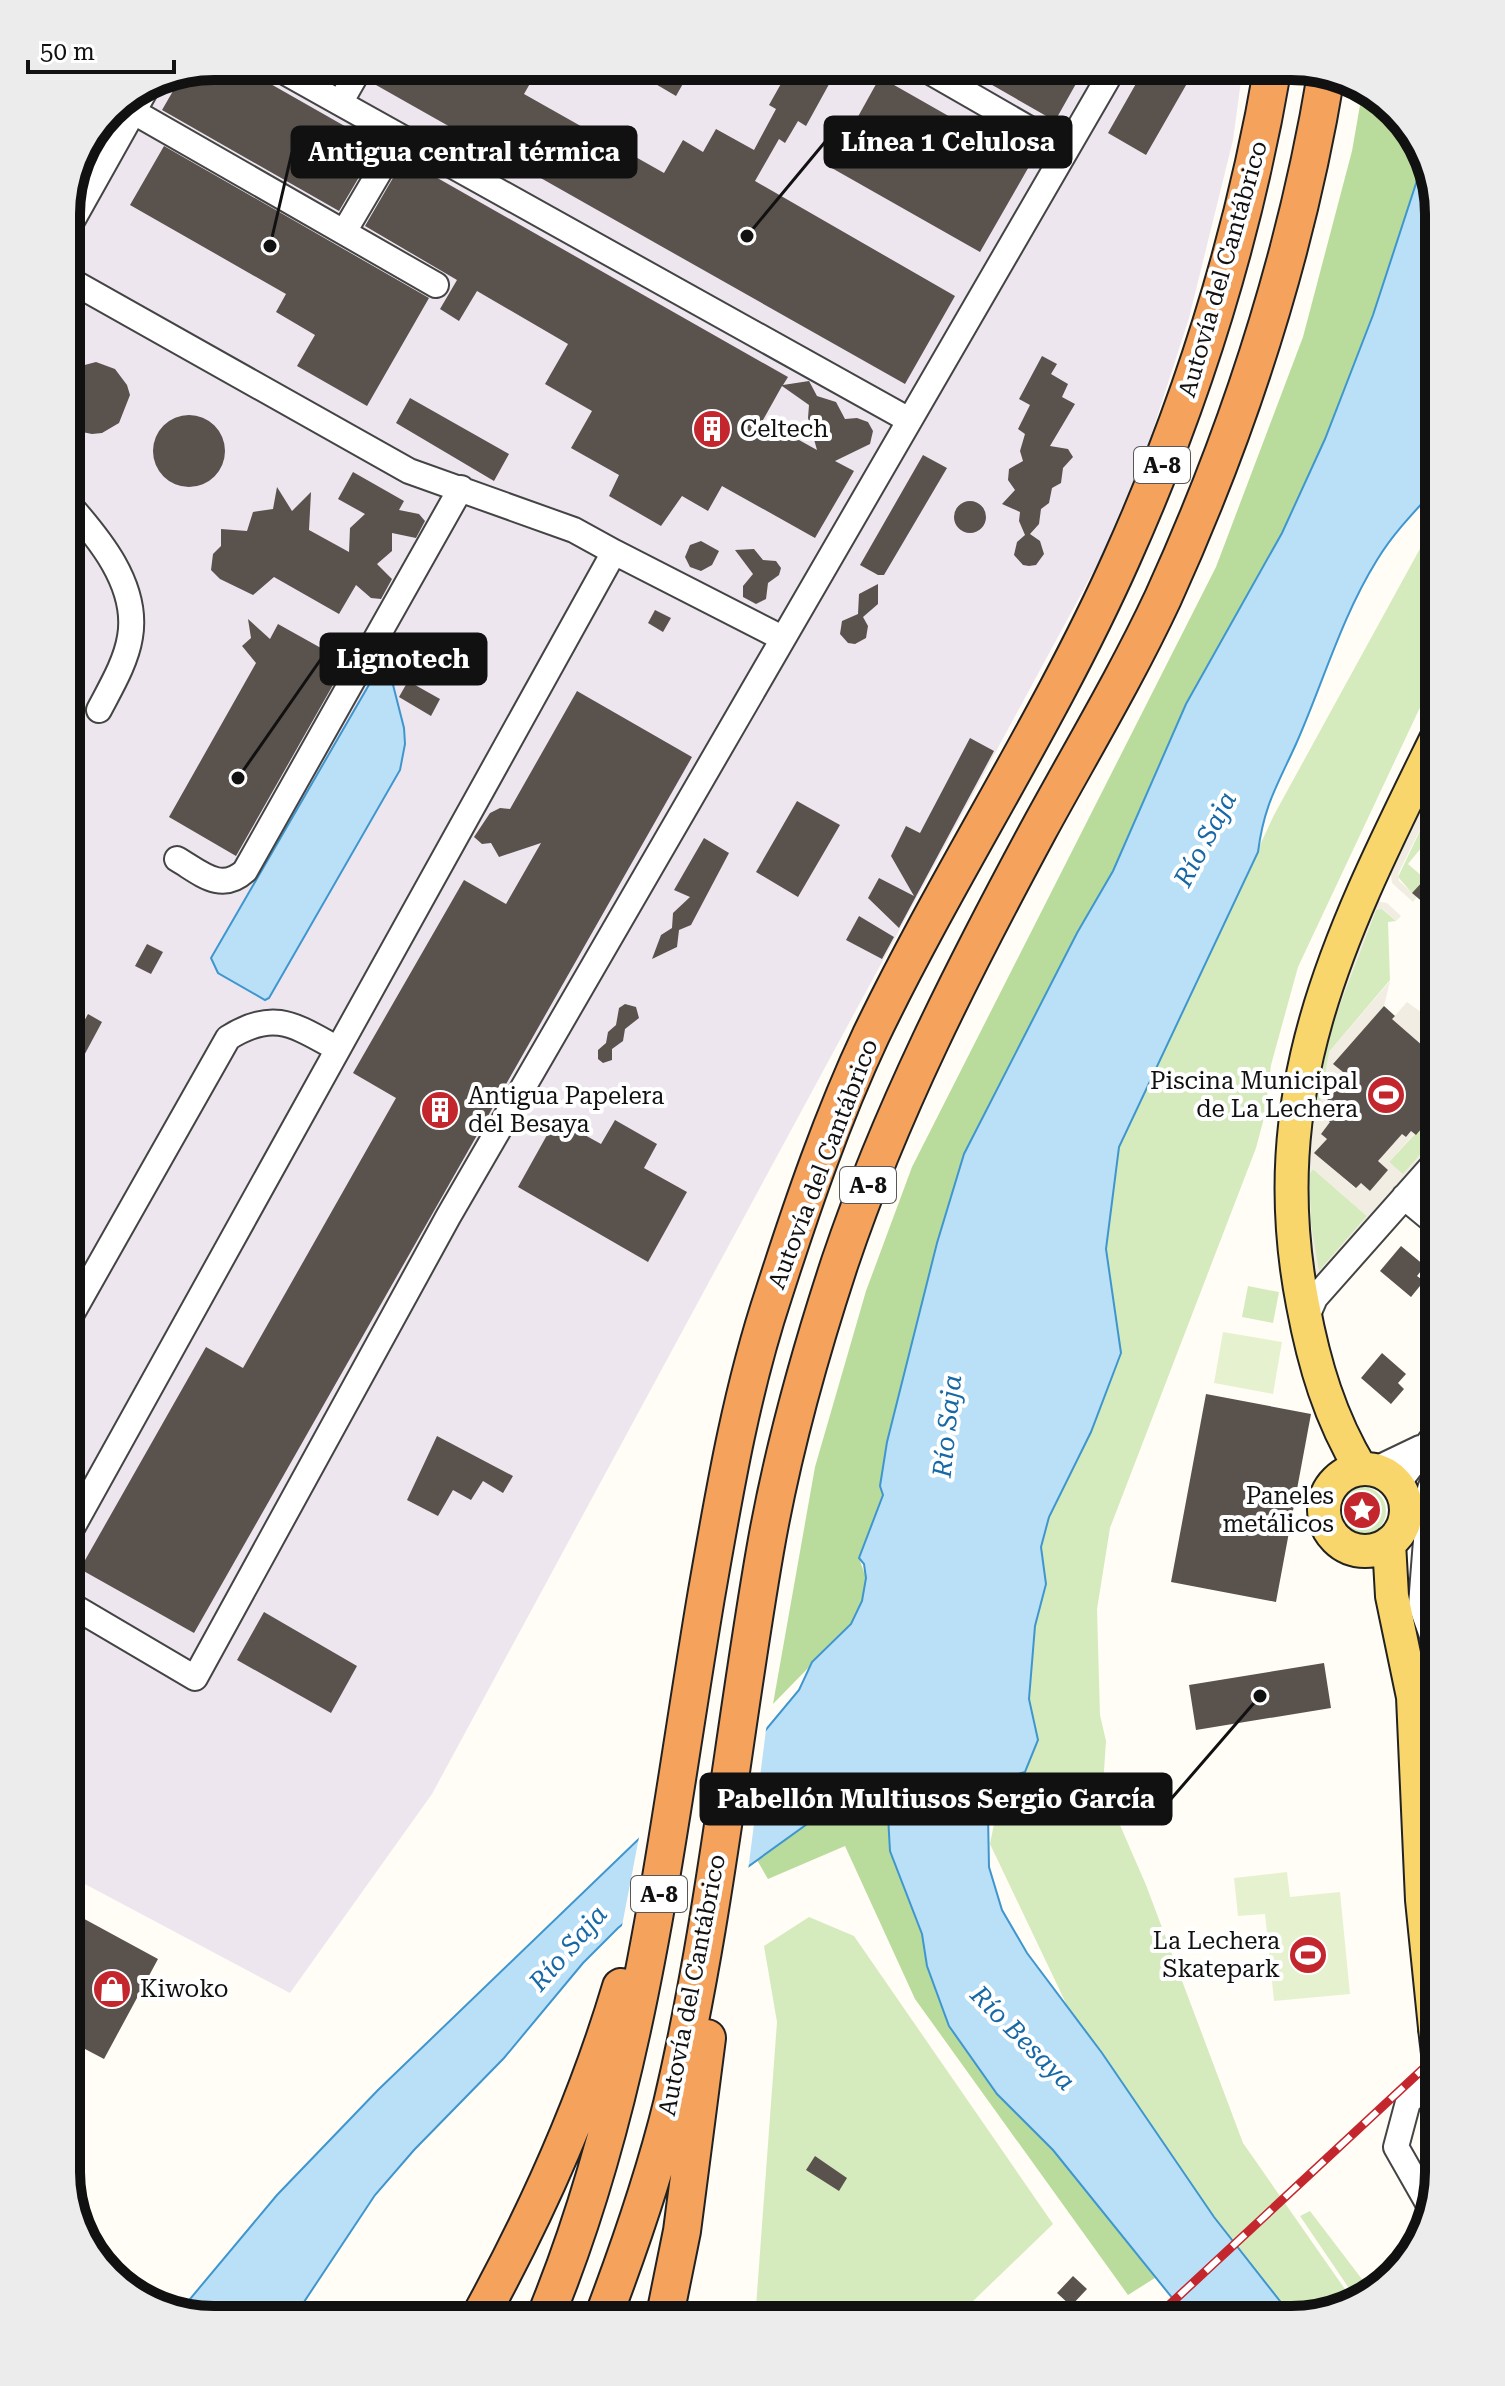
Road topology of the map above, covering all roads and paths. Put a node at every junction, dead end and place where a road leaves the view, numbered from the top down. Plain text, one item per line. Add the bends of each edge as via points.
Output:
1 (299, 80) edge
2 (353, 80) edge
3 (944, 80) edge
4 (1107, 80) edge
5 (1261, 80) edge
6 (1270, 80) edge
7 (1324, 85) edge
8 (1344, 91) edge
9 (340, 103) junction
10 (138, 104) edge
11 (134, 112) junction
12 (400, 137) junction
13 (1066, 150) junction
14 (80, 207) edge
15 (344, 232) junction
16 (436, 285) dead end
17 (80, 286) edge
18 (1209, 334) junction
19 (909, 420) junction
20 (461, 488) junction
21 (80, 517) edge
22 (614, 552) junction
23 (782, 638) junction
24 (99, 710) dead end
25 (1103, 715) junction
26 (1425, 763) edge
27 (177, 859) dead end
28 (338, 1049) junction
29 (1425, 1174) edge
30 (1404, 1197) junction
31 (1425, 1214) edge
32 (80, 1299) edge
33 (1306, 1319) junction
34 (1425, 1441) edge
35 (1367, 1476) junction
36 (80, 1514) edge
37 (1425, 1526) edge
38 (1389, 1543) junction
39 (1353, 1549) junction
40 (1425, 1585) edge
41 (1407, 1596) junction
42 (80, 1610) edge
43 (1425, 1611) edge
44 (1425, 1930) edge
45 (698, 2025) junction
46 (608, 2077) junction
47 (1425, 2086) edge
48 (1423, 2194) edge
49 (485, 2306) edge
50 (549, 2306) edge
51 (607, 2306) edge
52 (667, 2306) edge

1 - 9 street
2 - 9 street
3 - 13 street
4 - 13 street
5 - 18 highway
6 - 18 highway, Autovía del Cantábrico / A-8 via 1255,161
7 - 25 highway, Autovía del Cantábrico / A-8 via 1297,221 1260,352 1162,600
8 - 25 highway via 1295,287 1225,484 1166,612
9 - 12 street
10 - 11 street
11 - 14 street
11 - 15 street
12 - 15 street
12 - 19 street
13 - 19 street
15 - 16 street
17 - 20 street via 409,471
18 - 46 highway, Autovía del Cantábrico / A-8 via 1173,437 1115,573 857,1066 772,1297 742,1400 652,1935
19 - 23 street
20 - 22 street via 574,530
20 - 27 street via 245,871 234,882 218,883
21 - 24 street via 118,570 129,606 130,636
22 - 23 street
22 - 28 street
23 - 42 street via 448,1217 195,1678
25 - 45 highway, Autovía del Cantábrico / A-8 via 932,1033 864,1194 827,1302 766,1546
26 - 33 main road via 1335,957 1300,1078 1290,1225
28 - 32 street via 297,1026 273,1020 247,1026 228,1038
28 - 36 street
29 - 30 street
30 - 31 street
30 - 33 street via 1315,1298
33 - 35 main road via 1337,1430
34 - 35 street
35 - 38 main road via 1403,1496 1404,1522
35 - 39 main road via 1324,1510 1335,1538
37 - 41 street
38 - 39 main road
38 - 41 main road
39 - 41 main road
40 - 41 street
41 - 43 street
41 - 44 main road, bridge
45 - 51 highway, Autovía del Cantábrico / A-8
45 - 52 highway via 686,2201
46 - 49 highway
46 - 50 highway, Autovía del Cantábrico / A-8 via 588,2201
47 - 48 street via 1408,2102 1396,2147

